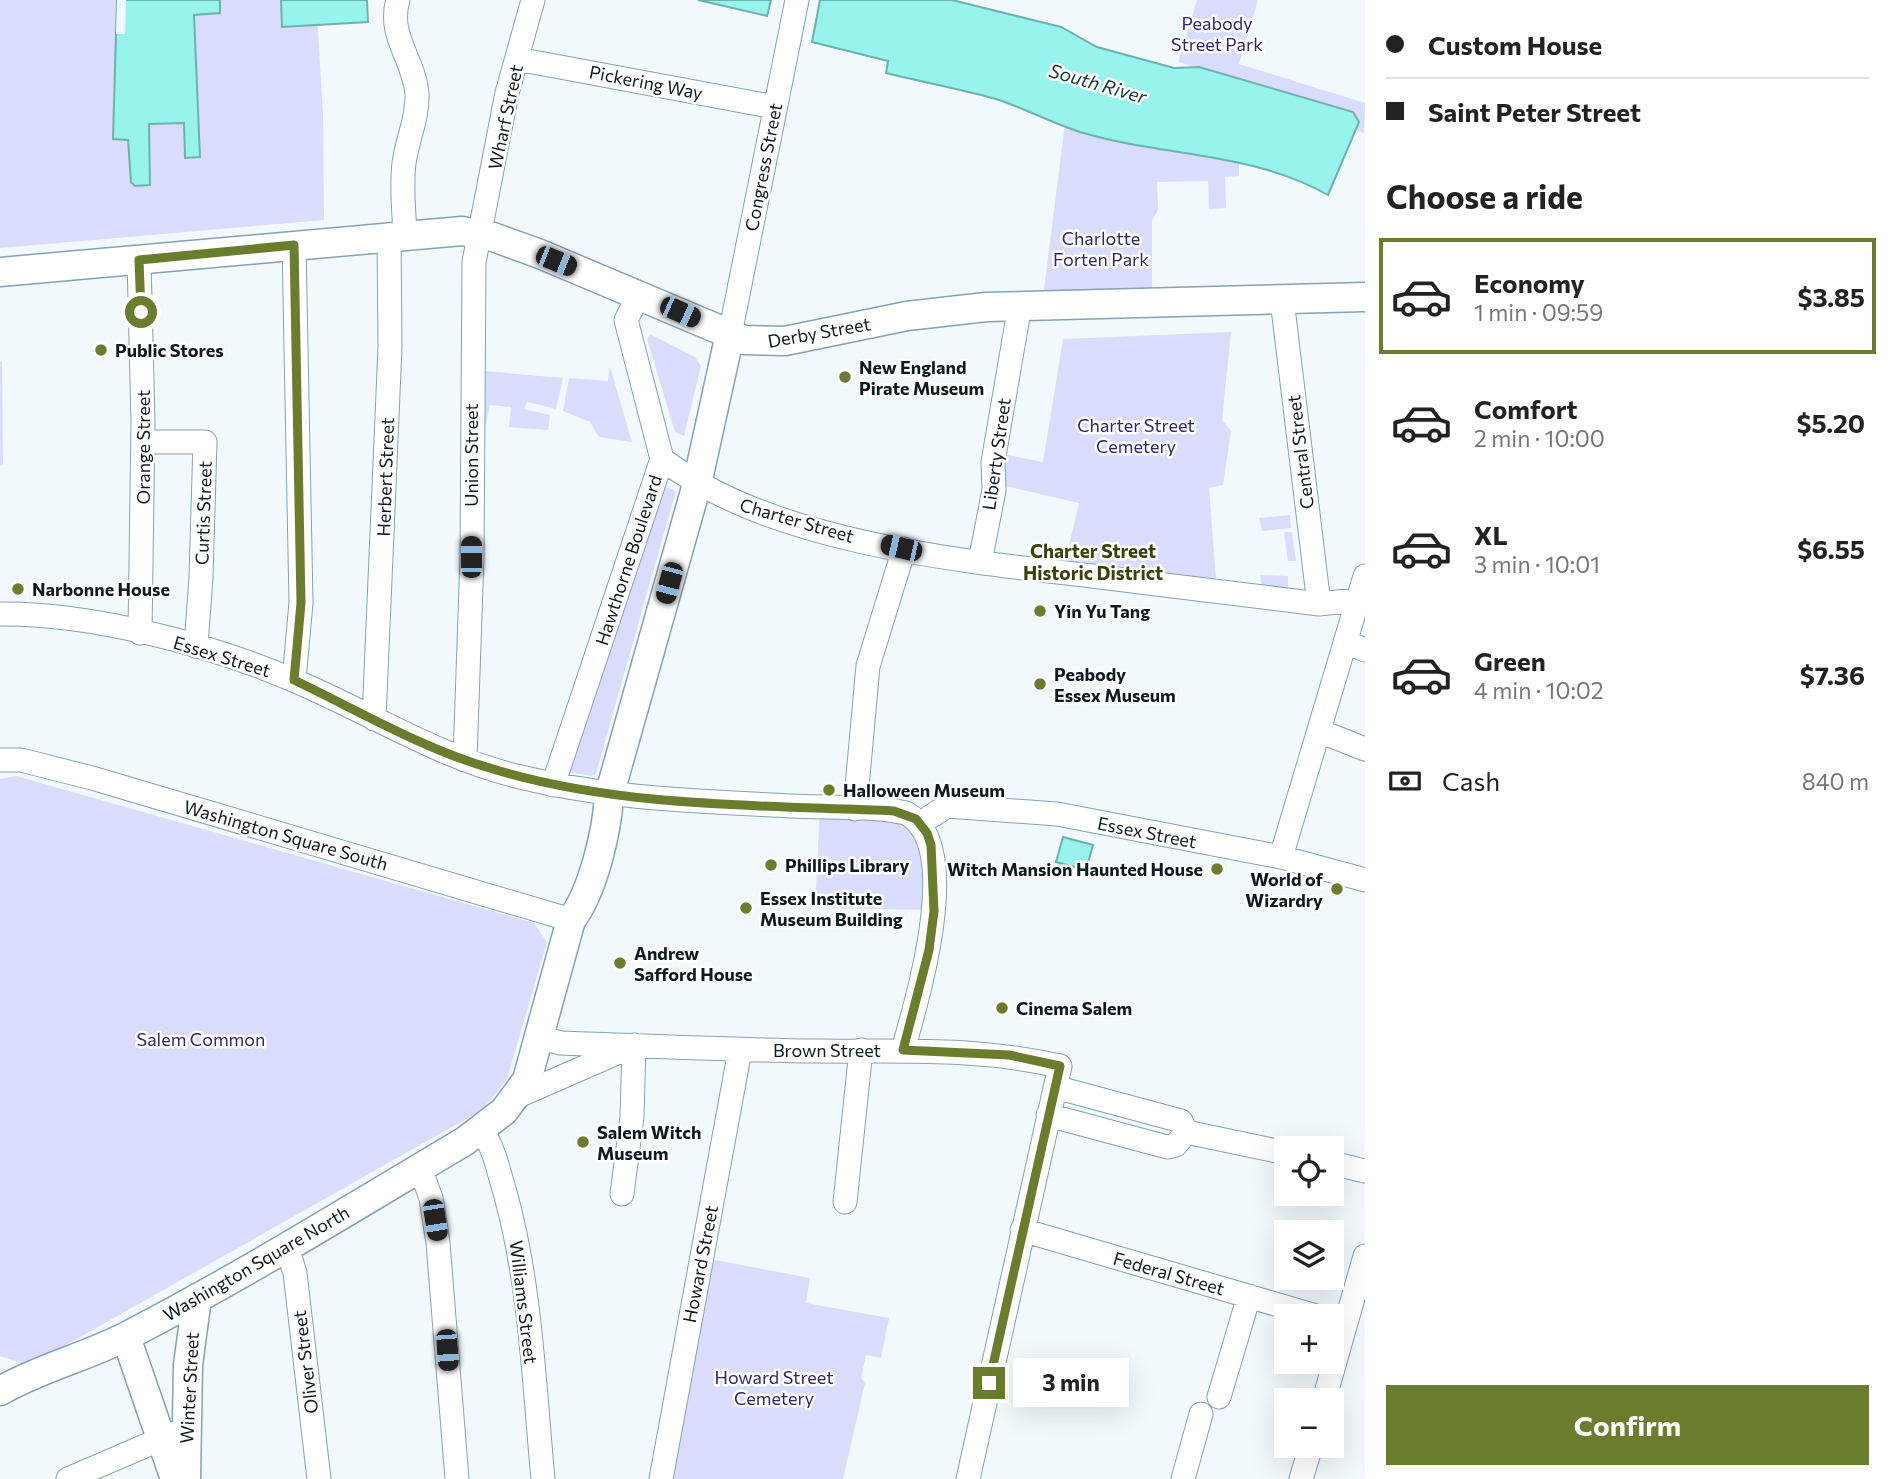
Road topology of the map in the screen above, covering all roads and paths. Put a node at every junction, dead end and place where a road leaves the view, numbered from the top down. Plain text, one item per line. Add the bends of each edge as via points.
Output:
1 (398, 0) edge
2 (533, 0) edge
3 (797, 0) edge
4 (517, 59) junction
5 (775, 107) junction
6 (478, 234) junction
7 (397, 235) junction
8 (294, 245) junction
9 (139, 260) junction
10 (0, 272) edge
11 (639, 295) junction
12 (1365, 297) edge
13 (1282, 299) junction
14 (1020, 305) junction
15 (730, 334) junction
16 (143, 442) junction
17 (662, 459) junction
18 (697, 484) junction
19 (904, 549) junction
20 (980, 562) junction
21 (1365, 576) edge
22 (1362, 599) edge
23 (1319, 604) junction
24 (0, 614) edge
25 (140, 634) junction
26 (195, 646) junction
27 (1355, 646) edge
28 (294, 680) junction
29 (374, 719) junction
30 (1319, 731) junction
31 (1365, 748) edge
32 (0, 760) edge
33 (465, 760) junction
34 (553, 785) junction
35 (609, 796) junction
36 (855, 809) junction
37 (926, 821) junction
38 (1281, 857) junction
39 (1365, 880) edge
40 (571, 920) junction
41 (541, 1038) junction
42 (634, 1045) junction
43 (740, 1050) junction
44 (861, 1050) junction
45 (903, 1050) junction
46 (1058, 1077) junction
47 (516, 1097) junction
48 (1048, 1115) junction
49 (482, 1130) junction
50 (1186, 1132) junction
51 (1274, 1150) edge
52 (1344, 1166) edge
53 (420, 1168) junction
54 (1365, 1171) edge
55 (622, 1194) dead end
56 (845, 1202) dead end
57 (1022, 1230) junction
58 (287, 1247) junction
59 (1365, 1256) edge
60 (1249, 1296) junction
61 (197, 1298) junction
62 (1275, 1304) edge
63 (1348, 1325) edge
64 (126, 1336) junction
65 (5, 1380) edge
66 (1328, 1388) edge
67 (1219, 1397) dead end
68 (1201, 1414) dead end
69 (174, 1434) junction
70 (1307, 1458) edge
71 (68, 1479) edge
72 (175, 1479) edge
73 (186, 1479) edge
74 (319, 1479) edge
75 (457, 1479) edge
76 (543, 1479) edge
77 (662, 1479) edge
78 (968, 1479) edge
79 (1183, 1479) edge
80 (1301, 1479) edge

1 - 7 street via 397,36 415,78 417,96
2 - 4 street, Wharf Street
3 - 5 street, Congress Street
4 - 5 street, Pickering Way
4 - 6 street, Wharf Street
5 - 15 street, Congress Street
6 - 7 main road, Derby Street
6 - 11 main road, Derby Street
6 - 33 street, Union Street via 473,281
7 - 8 main road, Derby Street
7 - 29 street, Herbert Street
8 - 9 main road, Derby Street
8 - 28 street via 301,603
9 - 10 main road, Derby Street
9 - 16 street, Orange Street
11 - 15 main road, Derby Street
11 - 17 street, Hawthorne Boulevard via 626,320
12 - 13 main road, Derby Street
13 - 14 main road, Derby Street
13 - 23 street, Central Street
14 - 15 main road, Derby Street via 907,316 785,341 758,342
14 - 20 street, Liberty Street
15 - 18 main road
16 - 25 street, Orange Street
16 - 26 street, Curtis Street via 205,442
17 - 18 street, Charter Street
17 - 34 street, Hawthorne Boulevard
18 - 19 street, Charter Street via 776,518
18 - 35 main road
19 - 20 street, Charter Street
19 - 36 street via 868,666
20 - 23 street, Charter Street
21 - 22 street
22 - 23 street, Charter Street
22 - 27 street
24 - 25 street, Essex Street via 69,620
25 - 26 street, Essex Street
26 - 28 street, Essex Street
27 - 30 street
28 - 29 street, Essex Street
29 - 33 street, Essex Street
30 - 31 street
30 - 38 street
32 - 40 street, Washington Square South via 21,760 92,778
33 - 34 street, Essex Street
34 - 35 street, Essex Street
35 - 36 street, Essex Street
35 - 40 main road, Washington Square North via 594,812 569,896
36 - 37 street, Essex Street via 906,813
37 - 38 street, Essex Street via 947,806 1057,814
37 - 45 street via 934,922
38 - 39 street, Essex Street
40 - 41 main road, Washington Square North
41 - 42 street, Brown Street
41 - 47 main road, Washington Square North
42 - 43 street, Brown Street
42 - 47 street, Brown Street
42 - 55 street via 632,1117
43 - 44 street, Brown Street
43 - 77 street, Howard Street
44 - 45 street, Brown Street
44 - 56 street
45 - 46 street, Brown Street via 1009,1055
46 - 48 street
46 - 50 street, Brown Street via 1181,1121
47 - 49 main road, Washington Square North
48 - 50 street via 1167,1147
48 - 57 street
49 - 53 main road, Washington Square North
49 - 76 street, Williams Street via 492,1145 515,1232
50 - 51 street
52 - 54 street
53 - 58 main road, Washington Square North
53 - 75 street via 431,1198 439,1253
57 - 60 street, Federal Street
57 - 78 street
58 - 61 main road, Washington Square North
58 - 74 street, Oliver Street via 295,1273
59 - 63 street
60 - 62 street, Federal Street
60 - 67 street
61 - 64 main road, Washington Square North
61 - 69 main road, Winter Street
63 - 66 street
64 - 65 main road, Washington Square North
64 - 69 main road
68 - 79 street
69 - 71 street
69 - 72 main road
69 - 73 main road, Winter Street
70 - 80 street

